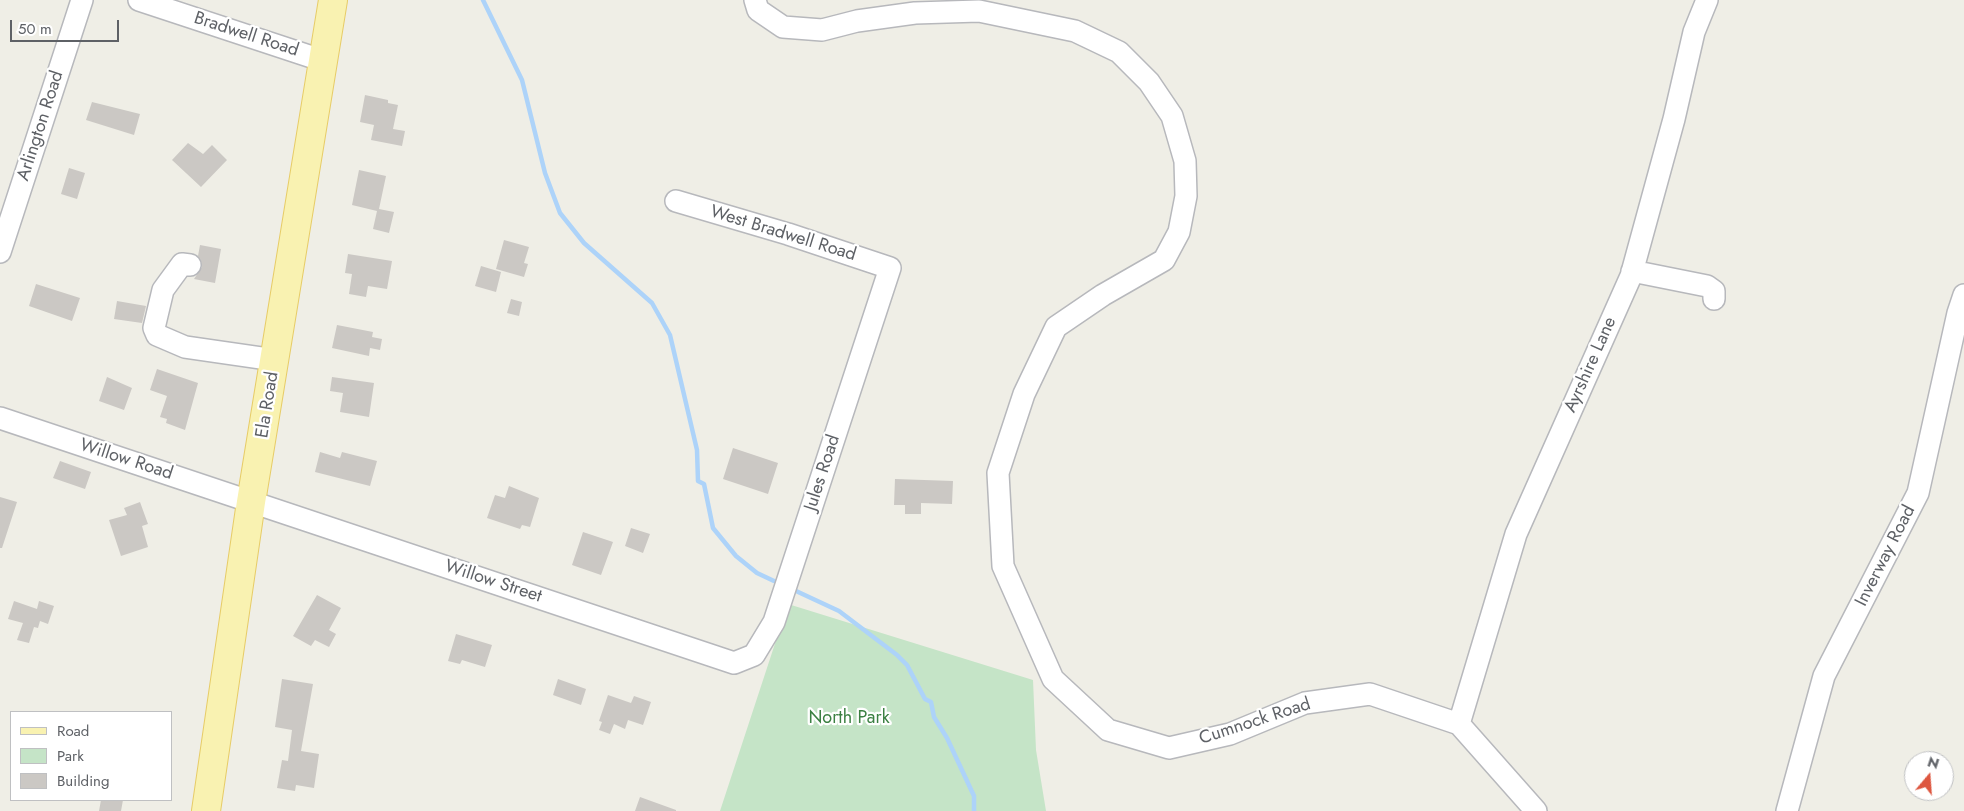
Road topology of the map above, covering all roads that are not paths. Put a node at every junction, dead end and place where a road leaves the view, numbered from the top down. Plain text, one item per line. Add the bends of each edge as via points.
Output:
1 (82, 0) edge
2 (139, 0) edge
3 (334, 0) edge
4 (756, 0) edge
5 (1707, 0) edge
6 (324, 61) junction
7 (676, 201) dead end
8 (0, 252) edge
9 (190, 265) dead end
10 (890, 268) joint
11 (1632, 271) junction
12 (1964, 295) edge
13 (1714, 299) dead end
14 (275, 360) junction
15 (0, 418) edge
16 (251, 502) junction
17 (734, 663) joint
18 (1459, 724) junction
19 (206, 811) edge
20 (1536, 811) edge
21 (1787, 811) edge

1 - 8 street, Arlington Road
2 - 6 street, Bradwell Road
3 - 6 main road, Ela Road
4 - 18 street, Cumnock Road via 758,10 783,27 822,30 857,21 915,13 979,11 1075,31 1119,52 1149,82 1172,116 1184,161 1186,196 1180,232 1164,260 1056,327 1024,394 998,473 1003,566 1053,679 1108,730 1169,748 1230,734 1304,703 1370,694
5 - 11 street, Ayrshire Lane via 1694,32
6 - 14 main road, Ela Road
7 - 10 street, West Bradwell Road
9 - 14 street via 182,264 163,290 154,328 157,335 184,347
10 - 17 street, Jules Road via 774,622 754,655
11 - 13 street via 1707,286 1714,291
11 - 18 street, Ayrshire Lane via 1516,534
12 - 21 street, Inverway Road via 1918,493 1824,676
14 - 16 main road, Ela Road
15 - 16 street, Willow Road
16 - 17 street, Willow Street
16 - 19 main road, Ela Road
18 - 20 street, Cumnock Road

